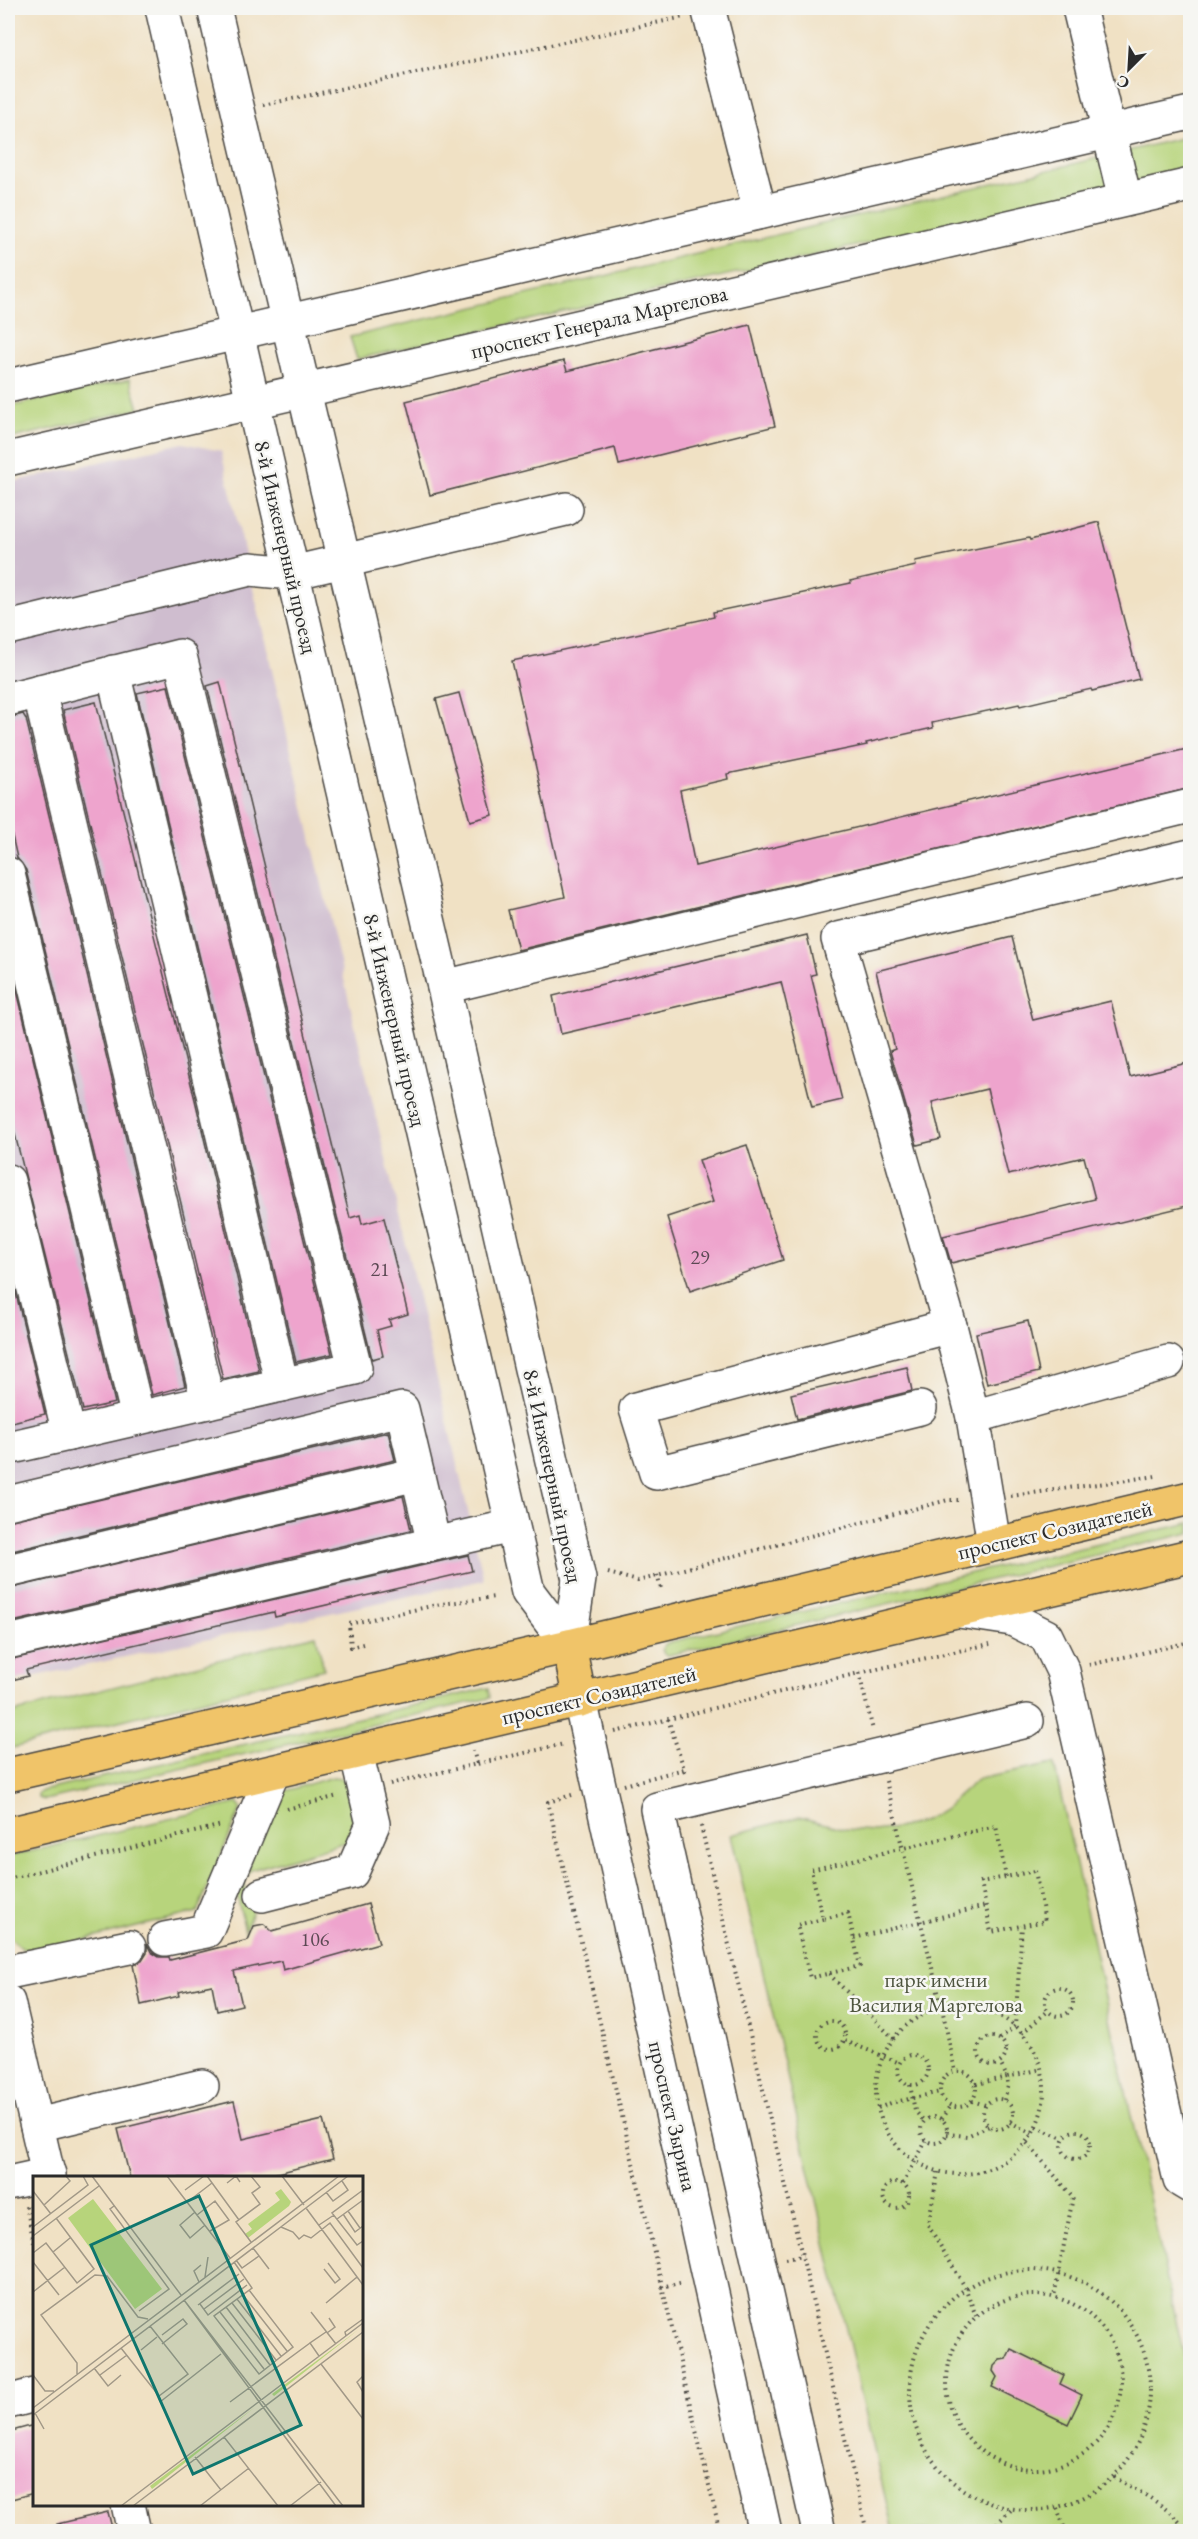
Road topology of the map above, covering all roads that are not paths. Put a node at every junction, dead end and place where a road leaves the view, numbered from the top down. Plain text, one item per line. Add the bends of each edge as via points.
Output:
1 (162, 8) edge
2 (214, 8) edge
3 (1079, 8) edge
4 (708, 10) edge
5 (1191, 113) edge
6 (1110, 132) junction
7 (1191, 184) edge
8 (1133, 197) junction
9 (760, 212) junction
10 (287, 321) junction
11 (237, 333) junction
12 (8, 386) edge
13 (302, 391) junction
14 (253, 402) junction
15 (8, 459) edge
16 (566, 509) dead end
17 (343, 562) junction
18 (292, 573) junction
19 (8, 628) edge
20 (113, 672) junction
21 (39, 691) junction
22 (8, 699) edge
23 (1191, 806) edge
24 (1191, 856) edge
25 (8, 874) edge
26 (444, 987) junction
27 (8, 1180) edge
28 (950, 1326) junction
29 (1168, 1362) dead end
30 (282, 1385) junction
31 (208, 1402) junction
32 (920, 1408) dead end
33 (973, 1417) junction
34 (138, 1418) junction
35 (69, 1434) junction
36 (8, 1448) edge
37 (417, 1474) junction
38 (1191, 1498) edge
39 (8, 1503) edge
40 (512, 1526) junction
41 (434, 1544) junction
42 (994, 1544) junction
43 (1191, 1556) edge
44 (8, 1571) edge
45 (957, 1610) junction
46 (8, 1642) edge
47 (569, 1646) junction
48 (580, 1700) junction
49 (1028, 1721) dead end
50 (356, 1752) junction
51 (273, 1772) junction
52 (8, 1775) edge
53 (8, 1834) edge
54 (262, 1895) dead end
55 (165, 1940) dead end
56 (129, 1947) dead end
57 (8, 1972) edge
58 (8, 2002) edge
59 (711, 2055) junction
60 (662, 2069) junction
61 (202, 2086) dead end
62 (37, 2125) junction
63 (31, 2178) edge
64 (1191, 2186) edge
65 (776, 2345) junction
66 (726, 2356) junction
67 (33, 2395) edge
68 (8, 2402) edge
69 (128, 2506) edge
70 (134, 2532) edge
71 (765, 2532) edge
72 (819, 2532) edge

1 - 11 street, 8-й Инженерный проезд
2 - 10 street, 8-й Инженерный проезд
3 - 6 street
4 - 9 street
5 - 6 street
6 - 8 street
6 - 9 street
7 - 8 street, проспект Генерала Маргелова
8 - 13 street, проспект Генерала Маргелова
9 - 10 street
10 - 11 street
10 - 13 street, 8-й Инженерный проезд
11 - 12 street
11 - 14 street, 8-й Инженерный проезд
13 - 14 street, проспект Генерала Маргелова
13 - 17 street, 8-й Инженерный проезд
14 - 15 street, проспект Генерала Маргелова
14 - 18 street, 8-й Инженерный проезд
16 - 17 street
17 - 18 street
17 - 26 street, 8-й Инженерный проезд
18 - 19 street via 250,569
18 - 40 street, 8-й Инженерный проезд
20 - 21 street
20 - 30 street
20 - 30 street via 180,656 355,1368
21 - 22 street
21 - 31 street
23 - 26 street
24 - 28 street via 838,939
25 - 34 street
26 - 47 street, 8-й Инженерный проезд via 579,1580
27 - 35 street
28 - 32 street via 636,1409 656,1473
28 - 33 street
29 - 33 street
30 - 31 street
31 - 34 street
33 - 42 street
34 - 35 street
35 - 36 street
37 - 39 street via 402,1409
37 - 41 street
37 - 44 street
38 - 42 main road, проспект Созидателей
40 - 41 street
40 - 47 street, 8-й Инженерный проезд via 528,1592
41 - 46 street
42 - 47 main road, проспект Созидателей
43 - 45 main road, проспект Созидателей
45 - 48 main road, проспект Созидателей
45 - 64 street via 1012,1619 1046,1636 1063,1671 1180,2180
47 - 48 main road
47 - 52 main road, проспект Созидателей
48 - 50 main road, проспект Созидателей
48 - 60 street, проспект Зырина
49 - 59 street via 657,1809
50 - 51 main road, проспект Созидателей
50 - 54 street via 373,1824 352,1872
51 - 53 main road, проспект Созидателей
51 - 55 street via 207,1931
56 - 57 street
58 - 62 street
59 - 60 street
59 - 65 street
60 - 66 street, проспект Зырина
61 - 62 street
62 - 63 street
65 - 66 street
65 - 72 street
66 - 71 street, проспект Зырина
67 - 68 street
69 - 70 street

